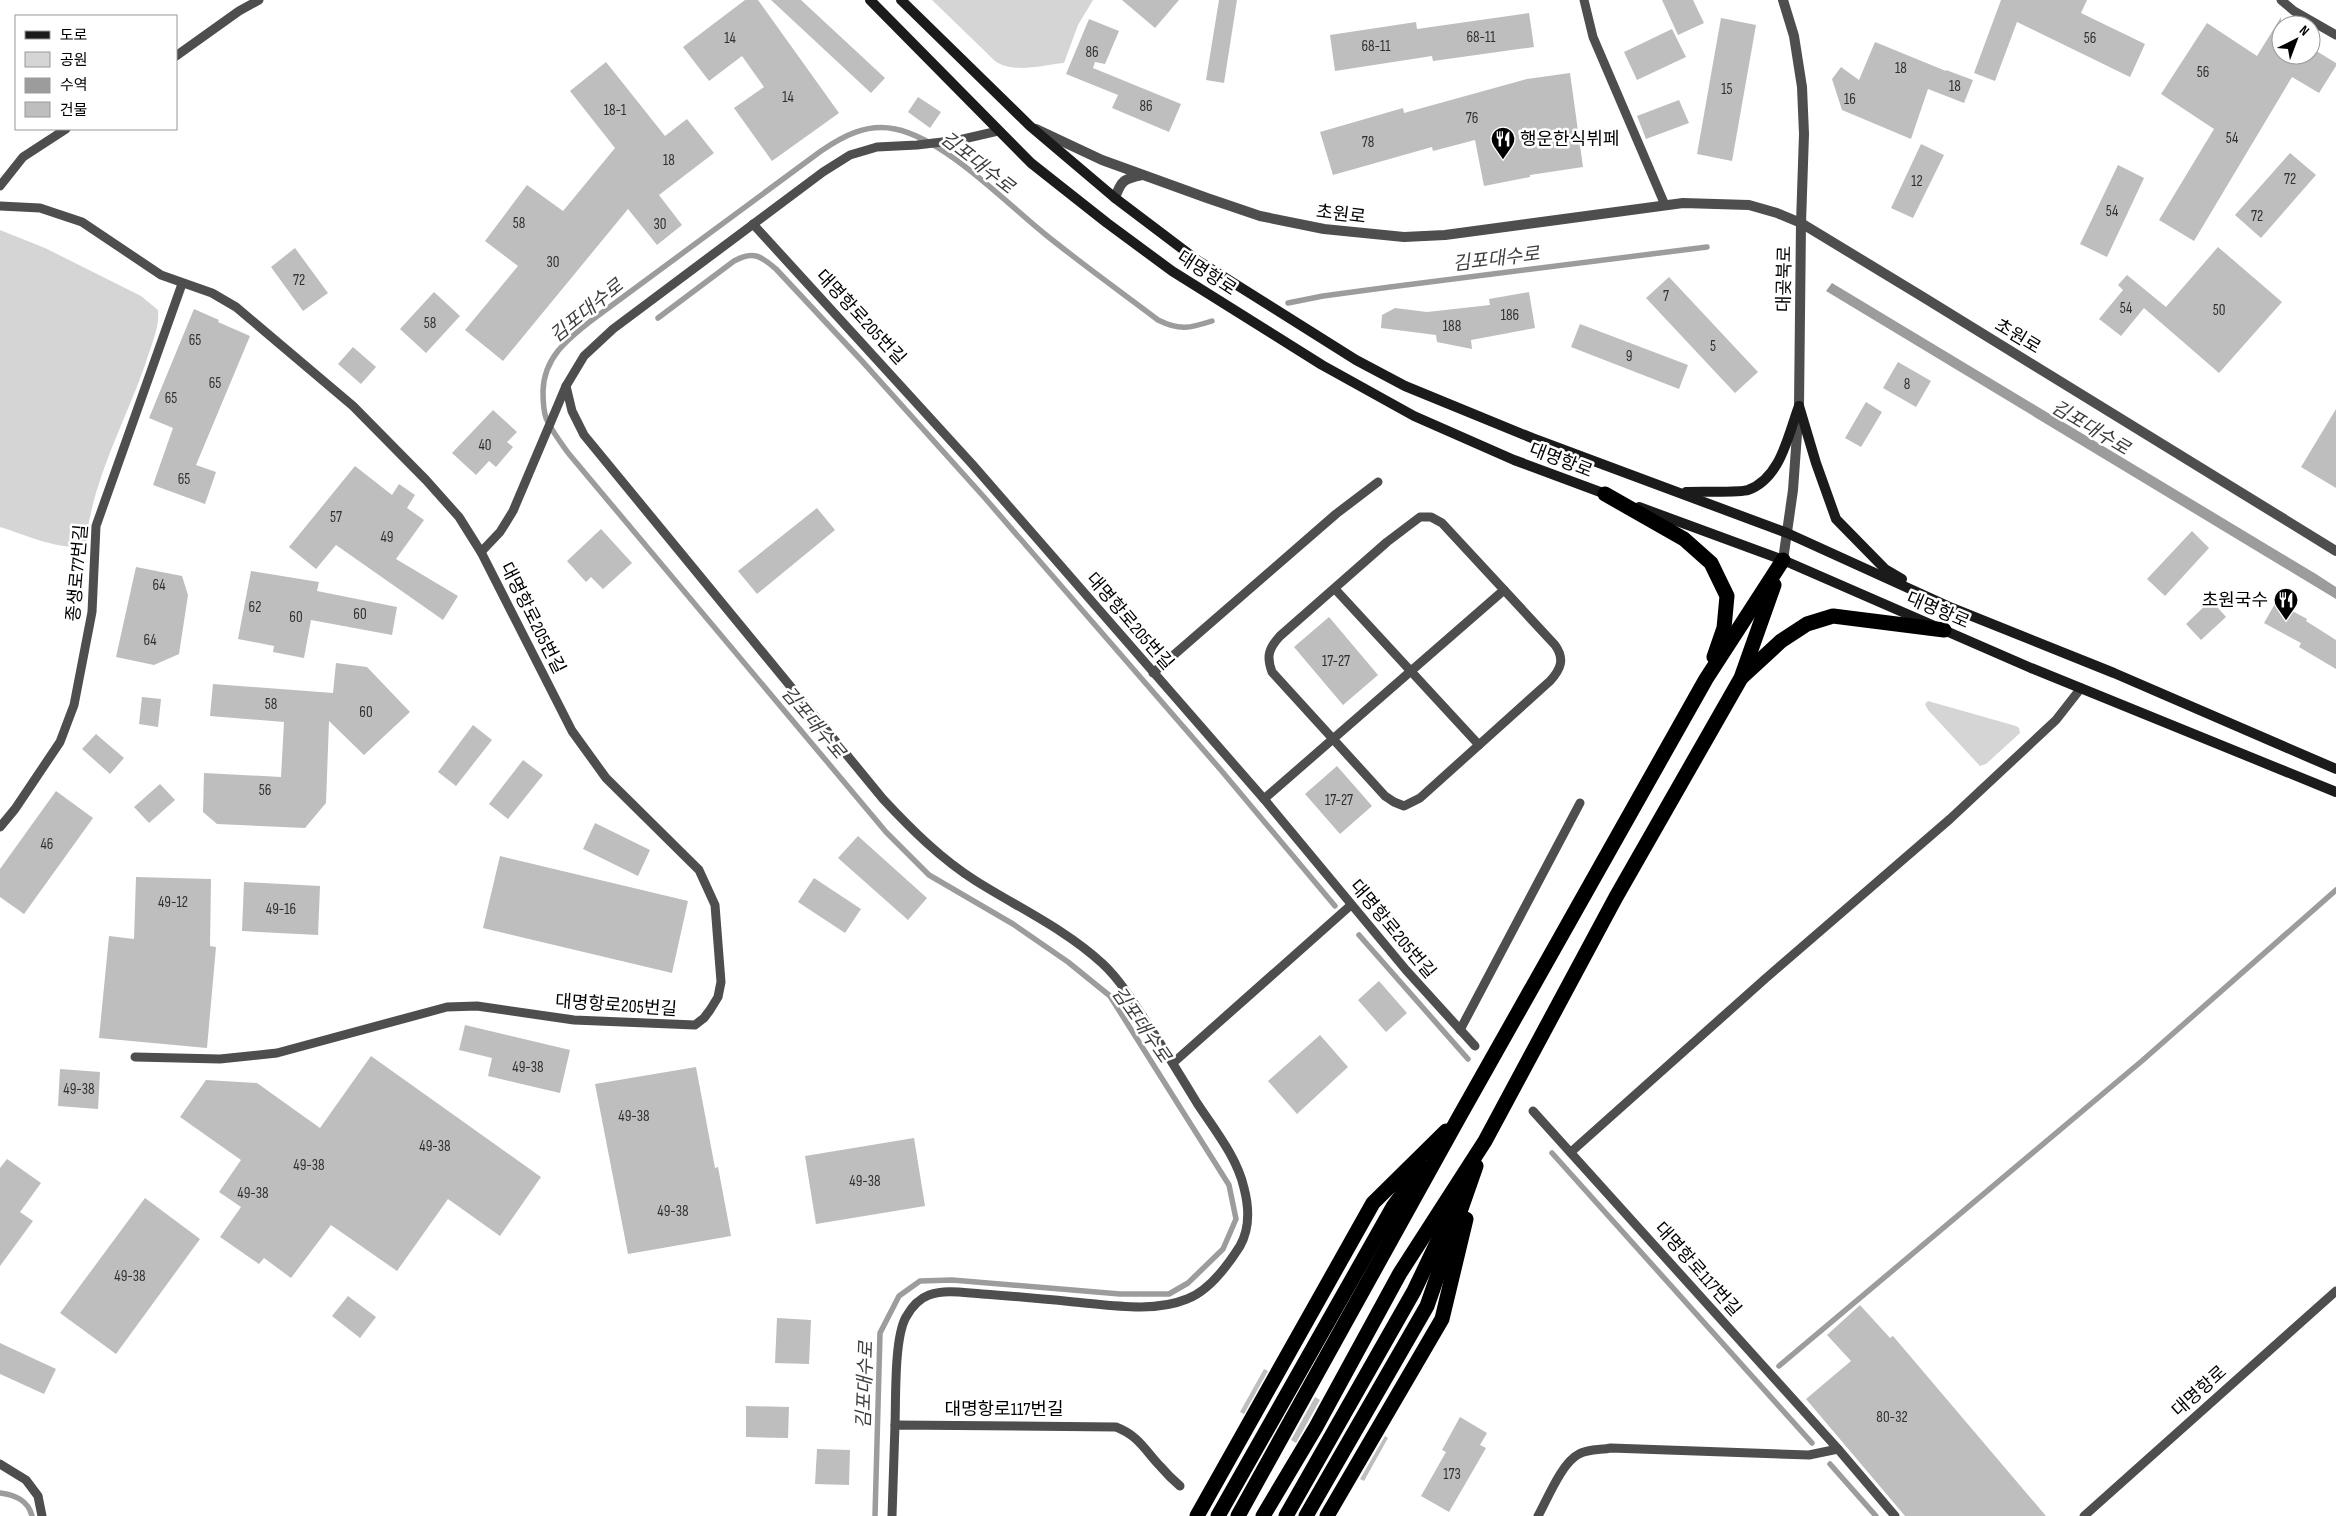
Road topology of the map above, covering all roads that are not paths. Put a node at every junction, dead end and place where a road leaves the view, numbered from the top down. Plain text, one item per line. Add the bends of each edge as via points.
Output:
1 (259, 0) edge
2 (870, 0) edge
3 (902, 0) edge
4 (1584, 0) edge
5 (1783, 0) edge
6 (2281, 0) edge
7 (2336, 35) edge
8 (178, 55) edge
9 (1030, 126) junction
10 (64, 130) edge
11 (998, 131) junction
12 (1143, 174) junction
13 (0, 186) edge
14 (1115, 198) junction
15 (1665, 205) junction
16 (0, 206) edge
17 (1801, 223) junction
18 (753, 224) junction
19 (182, 284) junction
20 (566, 386) junction
21 (1799, 406) junction
22 (1378, 482) dead end
23 (1679, 492) junction
24 (1605, 494) junction
25 (1787, 533) junction
26 (2336, 551) edge
27 (481, 552) junction
28 (1783, 560) junction
29 (1335, 589) junction
30 (1504, 590) junction
31 (1952, 608) junction
32 (1944, 630) junction
33 (1412, 671) junction
34 (1153, 673) junction
35 (1741, 678) junction
36 (1706, 679) junction
37 (2081, 688) junction
38 (1334, 740) junction
39 (1479, 745) junction
40 (2336, 769) edge
41 (2336, 792) edge
42 (1264, 800) junction
43 (1580, 803) dead end
44 (0, 827) edge
45 (1351, 905) junction
46 (1460, 1030) junction
47 (1475, 1046) dead end
48 (134, 1057) dead end
49 (1173, 1063) junction
50 (1533, 1111) dead end
51 (1458, 1119) junction
52 (1485, 1141) junction
53 (1571, 1152) junction
54 (2336, 1291) edge
55 (895, 1425) junction
56 (1838, 1449) junction
57 (0, 1464) edge
58 (1180, 1486) dead end
59 (42, 1516) edge
60 (892, 1516) edge
61 (1197, 1516) edge
62 (1218, 1516) edge
63 (1238, 1516) edge
64 (1263, 1516) edge
65 (1286, 1516) edge
66 (1306, 1516) edge
67 (1327, 1516) edge
68 (1538, 1516) edge
69 (1895, 1516) edge
70 (2084, 1516) edge

1 - 8 lane
2 - 11 main road, 대명항로
3 - 9 main road, 대명항로
4 - 15 lane via 1593,37
5 - 17 street, 대곶북로 via 1794,36 1802,86
6 - 7 lane
9 - 12 street, 초원로 via 1102,160
9 - 14 main road, 대명항로
10 - 13 lane via 23,157
11 - 18 lane, 대명항로205번길 via 917,146 877,147 850,155
11 - 24 main road, 대명항로 via 1107,223 1165,265 1322,365 1414,416 1514,460
12 - 14 street via 1120,183
12 - 15 street, 초원로 via 1260,216 1295,224 1404,237 1464,233
14 - 23 main road, 대명항로 via 1197,260 1356,360 1405,386 1532,438
15 - 17 street, 초원로 via 1749,206
16 - 19 lane, 대명항로205번길 via 40,208 82,222 162,275
17 - 21 street, 대곶북로
17 - 26 street, 초원로
18 - 20 lane, 대명항로205번길 via 614,329 584,356
18 - 34 lane, 대명항로205번길 via 972,464
19 - 27 lane, 대명항로205번길 via 212,293 236,307 353,406 459,517
19 - 44 lane, 종생로77번길 via 96,526 92,612 74,705 60,742
20 - 27 lane, 대명항로205번길 via 512,511 500,532
20 - 49 lane via 572,411 584,435 883,799 908,826 974,880 1050,924 1105,966
21 - 23 main road via 1778,464 1766,478 1748,490
21 - 25 street, 대곶북로
21 - 31 main road via 1836,519 1885,569
22 - 34 lane via 1336,514
23 - 25 main road, 대명항로
24 - 28 main road, 대명항로
24 - 36 highway via 1684,539 1712,563 1727,596 1724,628
25 - 28 street, 대곶북로
25 - 31 main road, 대명항로
27 - 48 lane, 대명항로205번길 via 572,731 606,778 699,870 715,905 721,963 718,998 710,1010 694,1025 686,1026 574,1020 477,1006 447,1007 277,1054 220,1059
28 - 32 main road, 대명항로
28 - 35 highway
28 - 36 highway
29 - 30 lane via 1387,542 1420,517 1430,517 1442,523
29 - 33 lane
29 - 38 lane via 1280,636 1268,652 1272,672
30 - 33 lane
30 - 39 lane via 1555,645 1561,654 1562,664 1550,681
31 - 40 main road, 대명항로 via 2114,672
32 - 35 highway via 1834,616 1807,624 1781,641
32 - 37 main road, 대명항로
33 - 38 lane
33 - 39 lane
34 - 42 lane, 대명항로205번길
35 - 52 highway via 1616,897
36 - 51 highway
37 - 41 main road, 대명항로
37 - 53 lane via 2056,720 1950,818
38 - 39 lane via 1385,796 1404,806 1420,798
38 - 42 lane
42 - 45 lane, 대명항로205번길
43 - 46 lane
45 - 46 lane, 대명항로205번길
45 - 49 lane
46 - 47 lane, 대명항로205번길
49 - 55 lane via 1233,1160 1244,1186 1248,1216 1244,1239 1233,1257 1208,1285 1189,1299 1166,1305 1122,1306 944,1292 927,1296 914,1305 904,1320 898,1349
50 - 53 lane, 대명항로117번길
51 - 61 highway via 1373,1203
51 - 62 highway via 1393,1207
51 - 63 highway
52 - 64 highway via 1400,1273
52 - 65 highway via 1414,1291
52 - 66 highway via 1427,1306
52 - 67 highway via 1442,1319
53 - 56 lane, 대명항로117번길
54 - 70 lane, 대명항로
55 - 58 lane, 대명항로117번길 via 1116,1427 1140,1441
55 - 60 lane
56 - 68 lane via 1809,1455 1611,1448 1589,1451 1578,1454 1570,1462
56 - 69 lane, 대명항로117번길
57 - 59 lane via 26,1480 38,1496

